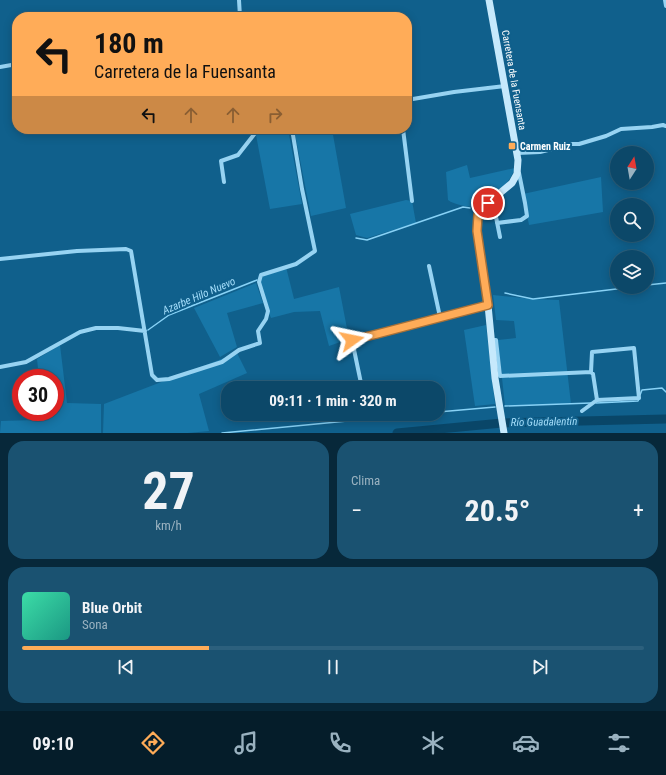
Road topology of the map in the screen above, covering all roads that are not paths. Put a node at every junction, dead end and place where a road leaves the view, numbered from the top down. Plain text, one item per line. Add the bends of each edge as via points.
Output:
1 (239, 0) edge
2 (489, 0) edge
3 (665, 0) edge
4 (666, 6) edge
5 (240, 12) edge
6 (12, 65) edge
7 (0, 67) edge
8 (505, 86) junction
9 (412, 99) edge
10 (666, 126) edge
11 (253, 134) edge
12 (293, 134) edge
13 (404, 134) edge
14 (517, 153) junction
15 (518, 169) junction
16 (224, 182) dead end
17 (412, 201) dead end
18 (488, 203) junction
19 (498, 223) junction
20 (500, 237) dead end
21 (0, 259) edge
22 (429, 266) dead end
23 (488, 305) junction
24 (440, 317) junction
25 (145, 331) junction
26 (492, 340) junction
27 (0, 367) edge
28 (591, 372) junction
29 (361, 381) edge
30 (597, 400) junction
31 (582, 411) dead end
32 (504, 433) edge

1 - 5 street
2 - 8 main road, Carretera de la Fuensanta
3 - 4 street
6 - 7 street
8 - 9 street
8 - 14 main road, Carretera de la Fuensanta
10 - 14 street via 622,129 578,144 565,144 540,152
11 - 16 street via 238,155 221,161
12 - 25 street via 315,251 296,264 261,276 259,282 268,312 258,331 260,343 239,350 222,362 169,379 157,380 152,375
13 - 17 street
14 - 15 main road, Carretera de la Fuensanta
15 - 18 main road via 512,183
15 - 19 street via 527,216 521,220
18 - 19 street
18 - 23 main road via 478,215 477,231
19 - 20 street
21 - 25 street via 77,251 131,251
22 - 24 street
23 - 24 street
23 - 26 main road
24 - 29 street via 352,340
25 - 27 street via 96,328 80,332 26,362
26 - 28 street via 496,340 500,376
26 - 32 main road
28 - 30 street
28 - 30 street via 592,352 634,348 639,398
30 - 31 street

